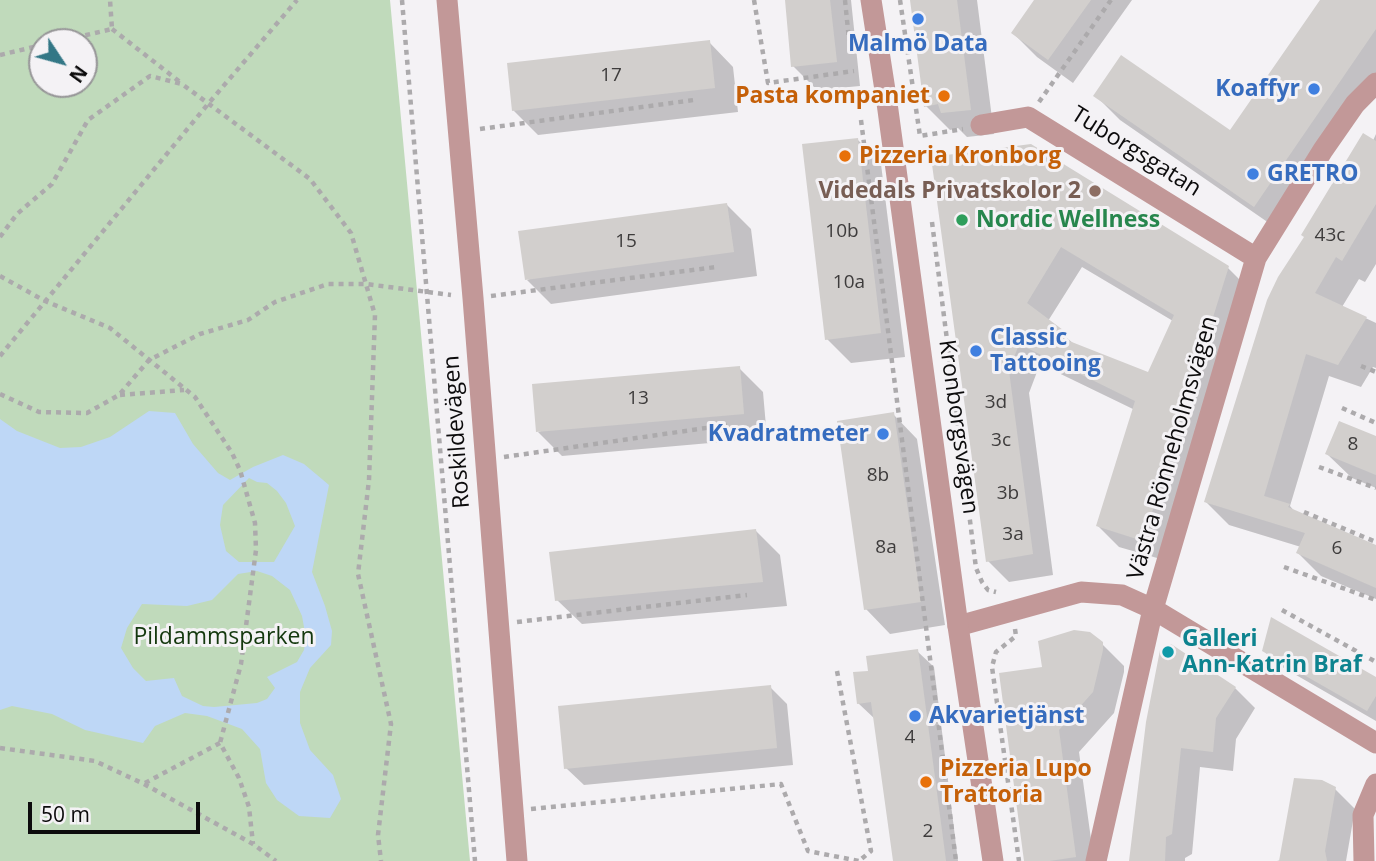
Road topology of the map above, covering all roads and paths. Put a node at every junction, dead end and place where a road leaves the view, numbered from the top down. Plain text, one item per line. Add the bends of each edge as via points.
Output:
1 (110, 0) edge
2 (297, 0) edge
3 (402, 0) edge
4 (447, 0) edge
5 (754, 0) edge
6 (845, 0) edge
7 (871, 0) edge
8 (900, 0) edge
9 (1111, 0) edge
10 (112, 29) junction
11 (98, 32) edge
12 (849, 40) dead end
13 (28, 48) edge
14 (0, 55) edge
15 (854, 71) dead end
16 (1376, 83) edge
17 (182, 84) junction
18 (694, 100) dead end
19 (208, 104) junction
20 (1028, 117) junction
21 (861, 120) dead end
22 (981, 125) joint
23 (458, 132) junction
24 (932, 222) dead end
25 (0, 237) edge
26 (1256, 258) junction
27 (716, 267) dead end
28 (0, 276) edge
29 (366, 284) junction
30 (426, 291) junction
31 (473, 298) junction
32 (45, 302) junction
33 (0, 356) edge
34 (149, 360) junction
35 (1361, 366) dead end
36 (1376, 372) edge
37 (185, 390) junction
38 (0, 394) edge
39 (119, 395) junction
40 (1342, 408) dead end
41 (1376, 423) edge
42 (727, 425) dead end
43 (486, 460) junction
44 (1319, 467) dead end
45 (1376, 488) edge
46 (1304, 512) dead end
47 (1376, 542) edge
48 (1284, 567) dead end
49 (998, 593) dead end
50 (747, 595) dead end
51 (1376, 600) edge
52 (1153, 608) junction
53 (1282, 610) dead end
54 (499, 624) junction
55 (958, 626) junction
56 (1016, 636) dead end
57 (1376, 662) edge
58 (837, 670) dead end
59 (220, 743) junction
60 (1376, 743) edge
61 (0, 748) edge
62 (144, 784) junction
63 (1376, 784) edge
64 (513, 810) junction
65 (253, 844) junction
66 (276, 861) edge
67 (381, 861) edge
68 (475, 861) edge
69 (517, 861) edge
70 (859, 861) edge
71 (956, 861) edge
72 (993, 861) edge
73 (1019, 861) edge
74 (1096, 861) edge
75 (1364, 861) edge

1 - 10 path
2 - 19 path
3 - 30 path
4 - 23 street, Roskildevägen
5 - 15 path via 768,83
6 - 12 path
7 - 55 street, Kronborgsvägen
8 - 22 path via 920,136
9 - 20 path
10 - 11 path
10 - 17 path
13 - 14 path
16 - 26 street, Västra Rönneholmsvägen via 1323,150
17 - 19 path
17 - 25 path via 150,76 88,120 51,184 17,214
18 - 23 path
19 - 29 path via 310,178 351,233
19 - 32 path
20 - 22 street
20 - 26 street, Tuborgsgatan
21 - 71 path
23 - 31 street, Roskildevägen
24 - 49 path via 976,568 988,590
26 - 52 street, Västra Rönneholmsvägen
27 - 31 path
28 - 32 path
29 - 30 path
29 - 34 path via 328,284 275,302 248,320 200,334
29 - 67 path via 375,314 373,400 358,574 391,724 378,835
30 - 31 path
30 - 68 path
31 - 43 street, Roskildevägen
32 - 33 path
32 - 34 path via 110,328
34 - 37 path
34 - 39 path
35 - 36 path
37 - 39 path
37 - 59 path via 195,397 232,453 255,523 256,550 241,664
38 - 39 path via 39,412 87,412
40 - 41 path
42 - 43 path
43 - 54 street, Roskildevägen
44 - 45 path
46 - 47 path
48 - 51 path
50 - 54 path
52 - 55 street via 1122,595 1081,592
52 - 60 street
52 - 74 street, Västra Rönneholmsvägen
53 - 57 path
54 - 64 street, Roskildevägen
55 - 72 street, Kronborgsvägen
56 - 73 path via 996,652 992,667
58 - 70 path via 871,851
59 - 62 path
59 - 65 path via 249,807
61 - 62 path via 95,761
62 - 65 path
63 - 75 street via 1363,815
64 - 69 street, Roskildevägen
64 - 70 path via 781,784 808,851
65 - 66 path

